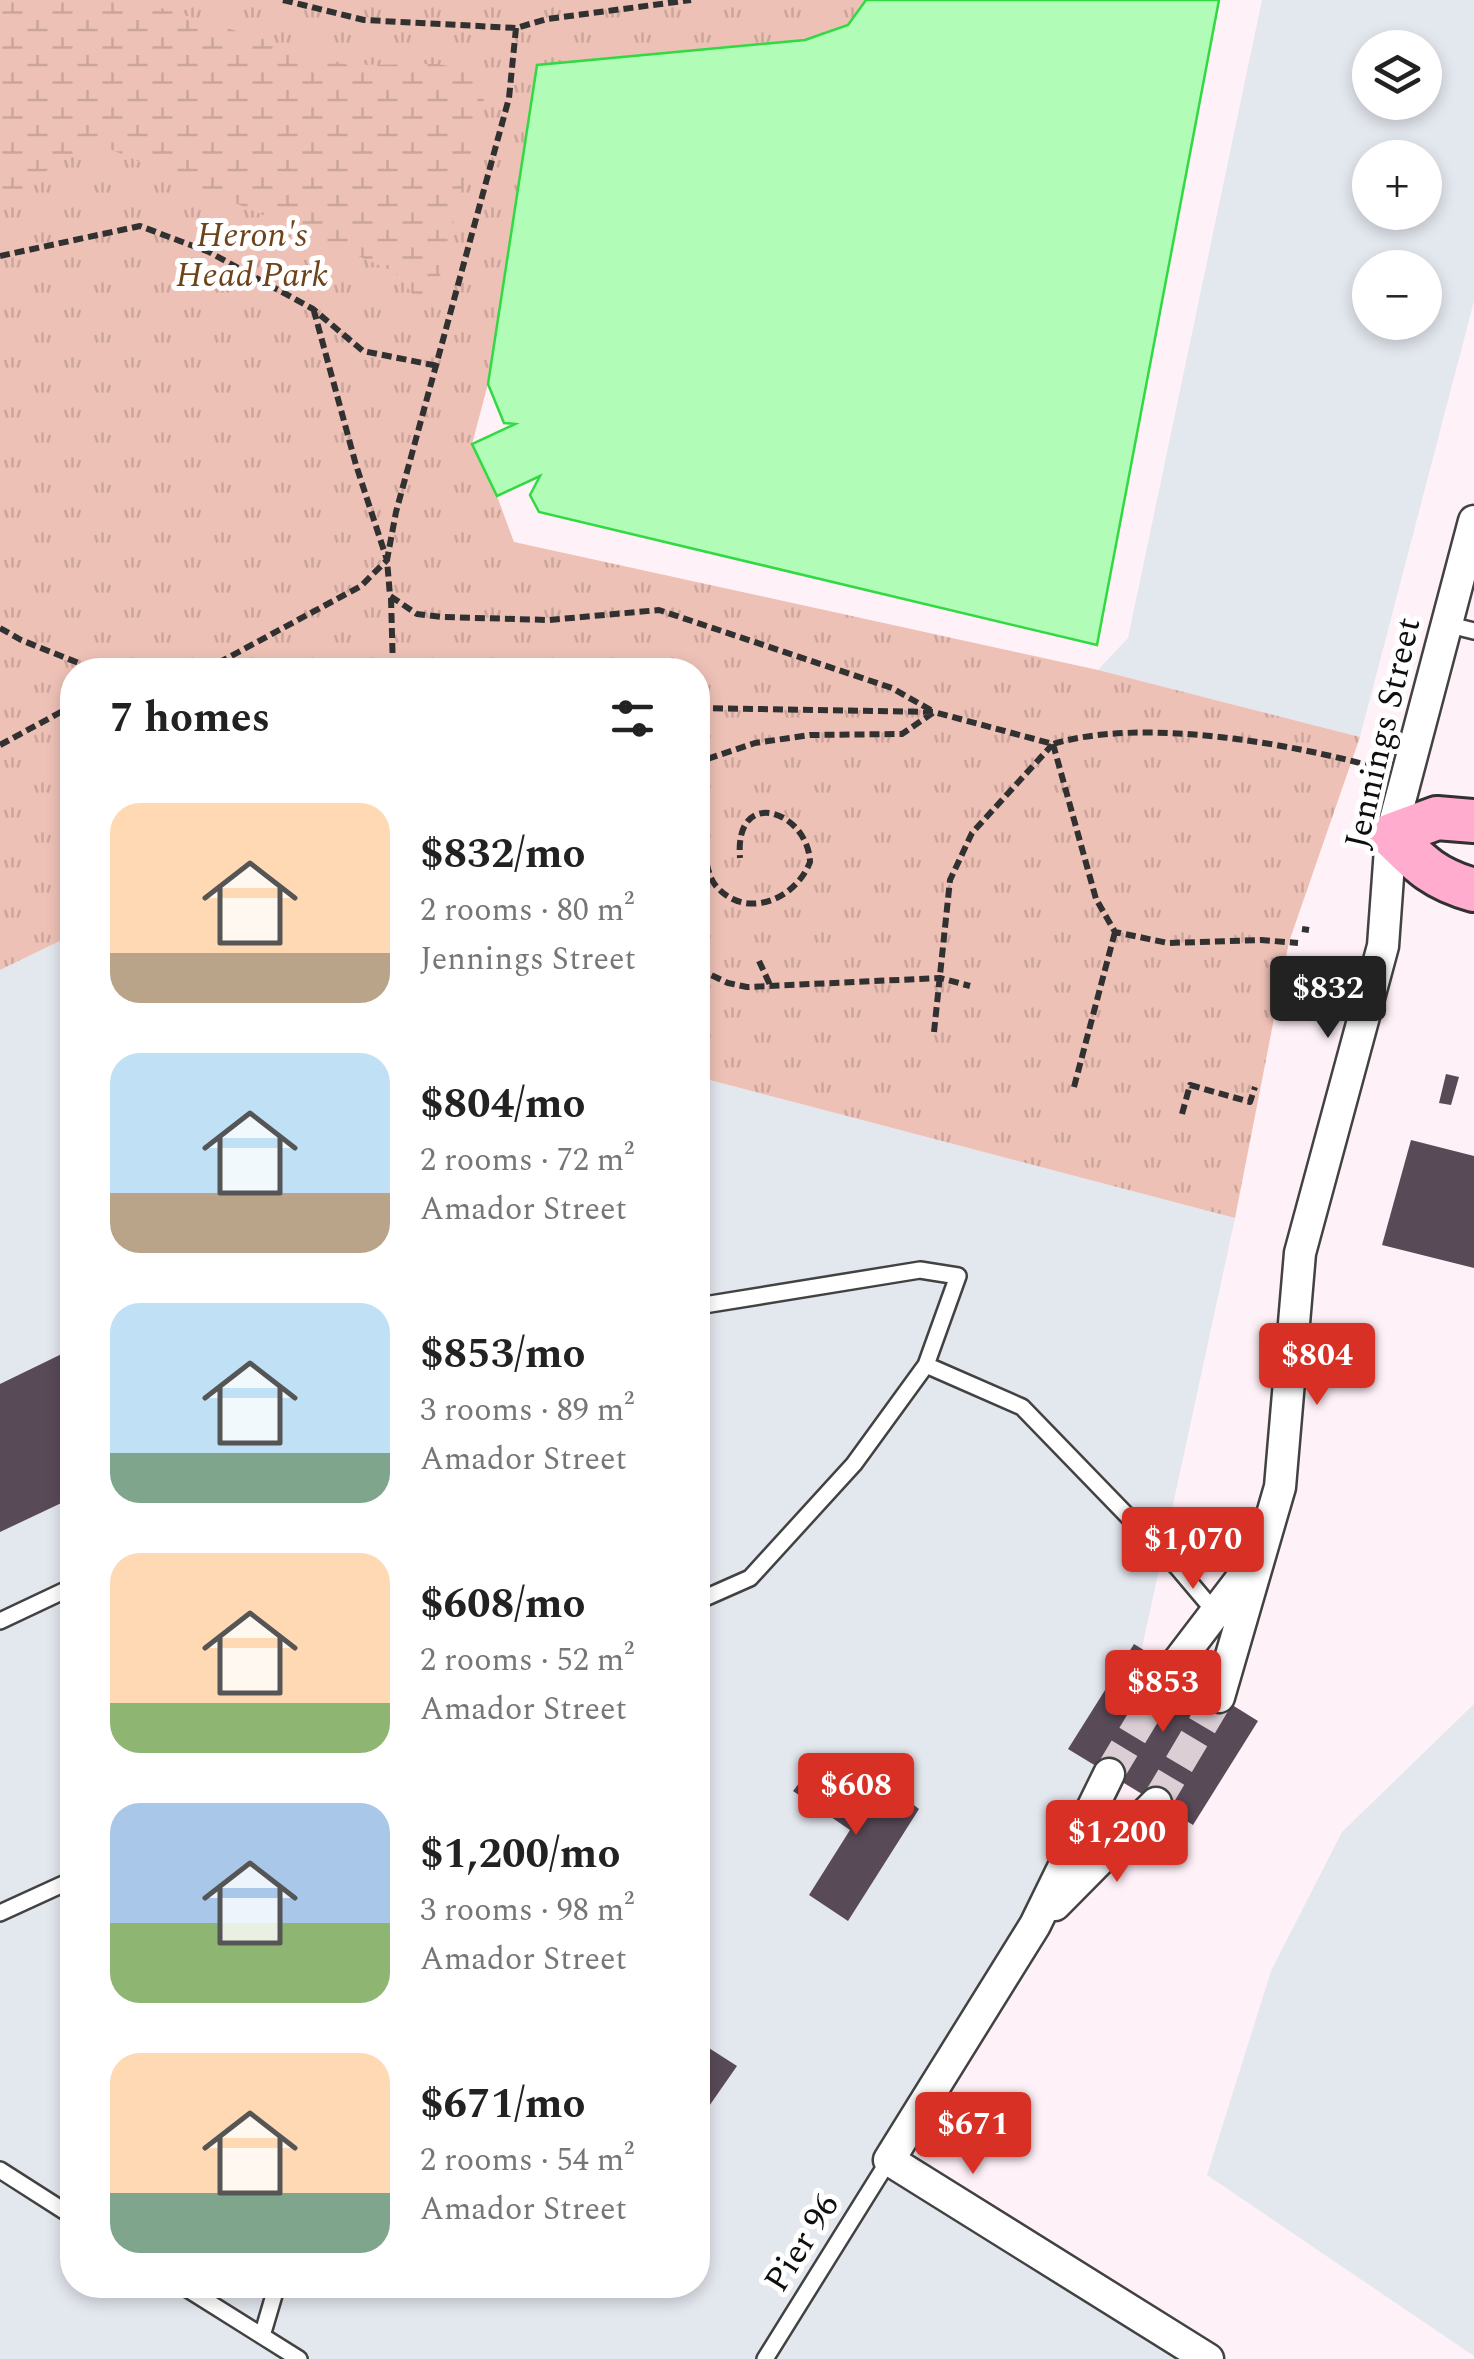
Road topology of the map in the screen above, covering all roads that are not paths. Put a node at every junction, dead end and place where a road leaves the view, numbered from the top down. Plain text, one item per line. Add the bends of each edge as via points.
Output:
1 (1474, 521) edge
2 (1460, 628) edge
3 (1474, 821) edge
4 (1392, 834) junction
5 (1474, 890) edge
6 (710, 1304) edge
7 (926, 1365) junction
8 (1260, 1553) junction
9 (60, 1593) edge
10 (710, 1596) edge
11 (1215, 1612) junction
12 (0, 1621) edge
13 (1172, 1668) tunnel mouth
14 (1220, 1697) tunnel mouth
15 (1110, 1774) tunnel mouth
16 (1156, 1803) tunnel mouth
17 (60, 1886) edge
18 (0, 1913) edge
19 (1036, 1925) junction
20 (889, 2160) junction
21 (0, 2170) edge
22 (60, 2208) edge
23 (202, 2298) edge
24 (273, 2298) edge
25 (262, 2336) junction
26 (298, 2359) edge
27 (766, 2359) edge
28 (1208, 2359) edge

1 - 2 street, Jennings Street
2 - 4 street, Jennings Street
3 - 4 main road via 1437,818
4 - 5 main road via 1426,870
4 - 8 street, Jennings Street via 1383,946 1300,1253 1280,1486
6 - 7 lane via 920,1270 958,1276
7 - 10 lane via 854,1464 750,1578
7 - 11 lane via 1022,1407
8 - 11 street
8 - 14 street, Jennings Street
9 - 12 lane
11 - 13 street
15 - 19 street
16 - 19 street
17 - 18 lane
19 - 20 street
20 - 27 lane, Pier 96
20 - 28 street
21 - 22 lane
23 - 25 lane
24 - 25 lane
25 - 26 lane

